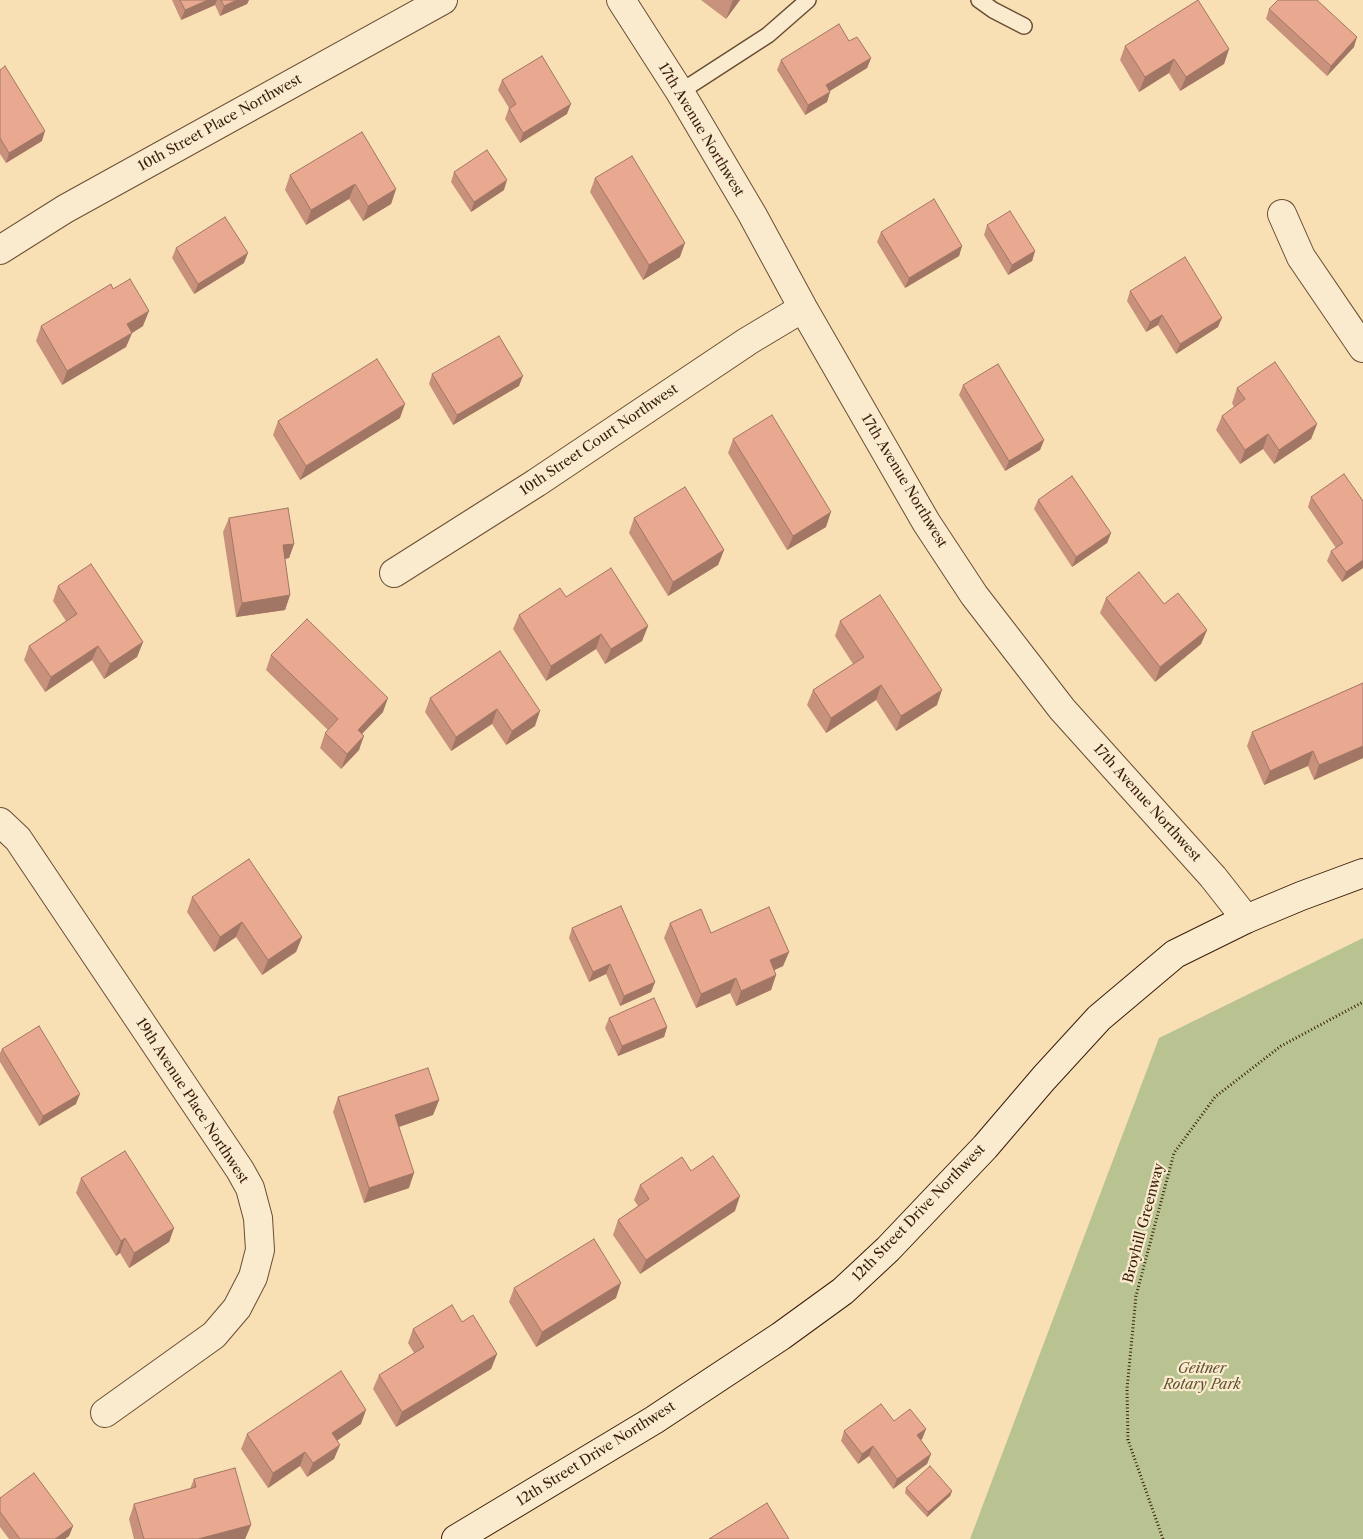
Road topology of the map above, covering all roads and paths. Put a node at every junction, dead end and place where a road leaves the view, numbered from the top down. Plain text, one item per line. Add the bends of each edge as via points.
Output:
1 (442, 0) edge
2 (622, 0) edge
3 (808, 0) edge
4 (979, 0) edge
5 (1024, 26) dead end
6 (680, 92) junction
7 (1282, 214) dead end
8 (0, 250) edge
9 (803, 308) junction
10 (1363, 348) edge
11 (394, 573) dead end
12 (0, 822) edge
13 (1363, 873) edge
14 (1246, 919) junction
15 (1363, 1002) edge
16 (105, 1413) dead end
17 (456, 1539) edge
18 (1164, 1539) edge

1 - 8 street, 10th Street Place Northwest via 65,209
2 - 6 street, 17th Avenue Northwest
3 - 6 lane via 768,35
4 - 5 lane
6 - 9 street, 17th Avenue Northwest
7 - 10 street via 1301,257
9 - 11 street, 10th Street Court Northwest
9 - 14 street, 17th Avenue Northwest via 926,522 974,595 1062,710 1213,877
12 - 16 street, 19th Avenue Place Northwest via 18,839 240,1170 250,1188 258,1218 260,1250 253,1277 237,1308 214,1335
13 - 14 street, 12th Street Drive Northwest
14 - 17 street, 12th Street Drive Northwest via 1175,954 1100,1018 888,1249 842,1290 781,1336 654,1420
15 - 18 path, Broyhill Greenway via 1281,1046 1215,1097 1174,1153 1136,1296 1127,1389 1128,1440

